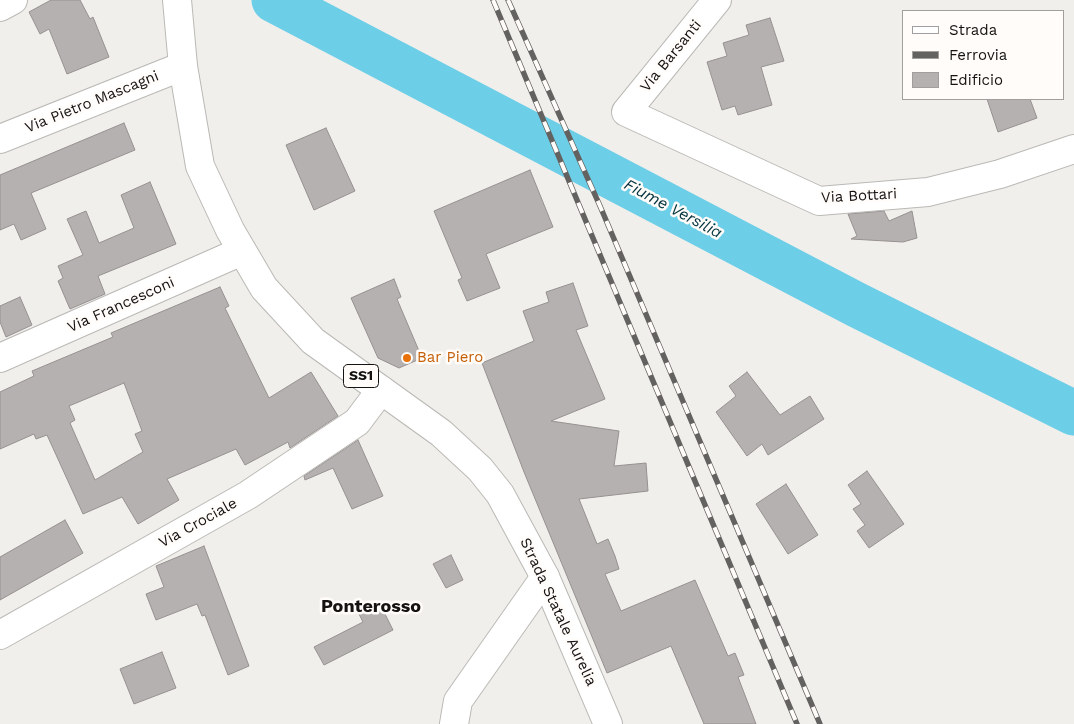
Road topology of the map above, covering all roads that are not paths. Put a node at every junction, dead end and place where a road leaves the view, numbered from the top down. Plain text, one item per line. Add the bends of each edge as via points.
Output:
1 (13, 0) edge
2 (177, 0) edge
3 (717, 0) edge
4 (0, 7) edge
5 (183, 66) junction
6 (626, 112) joint
7 (0, 139) edge
8 (1074, 149) edge
9 (242, 251) junction
10 (0, 358) edge
11 (381, 390) junction
12 (545, 578) junction
13 (0, 635) edge
14 (454, 724) edge
15 (608, 724) edge

1 - 4 street
2 - 5 street, Strada Statale Aurelia / SS1
3 - 6 street, Via Barsanti
5 - 7 street, Via Pietro Mascagni
5 - 9 street, Strada Statale Aurelia / SS1 via 200,166
6 - 8 street, Via Bottari via 819,201 928,192 1000,174
9 - 10 street, Via Francesconi
9 - 11 street, Strada Statale Aurelia / SS1 via 264,288 314,341
11 - 12 street, Strada Statale Aurelia / SS1 via 441,433 480,469 500,494
11 - 13 street, Via Crociale via 357,422 248,495
12 - 14 street via 458,701
12 - 15 street, Strada Statale Aurelia / SS1

